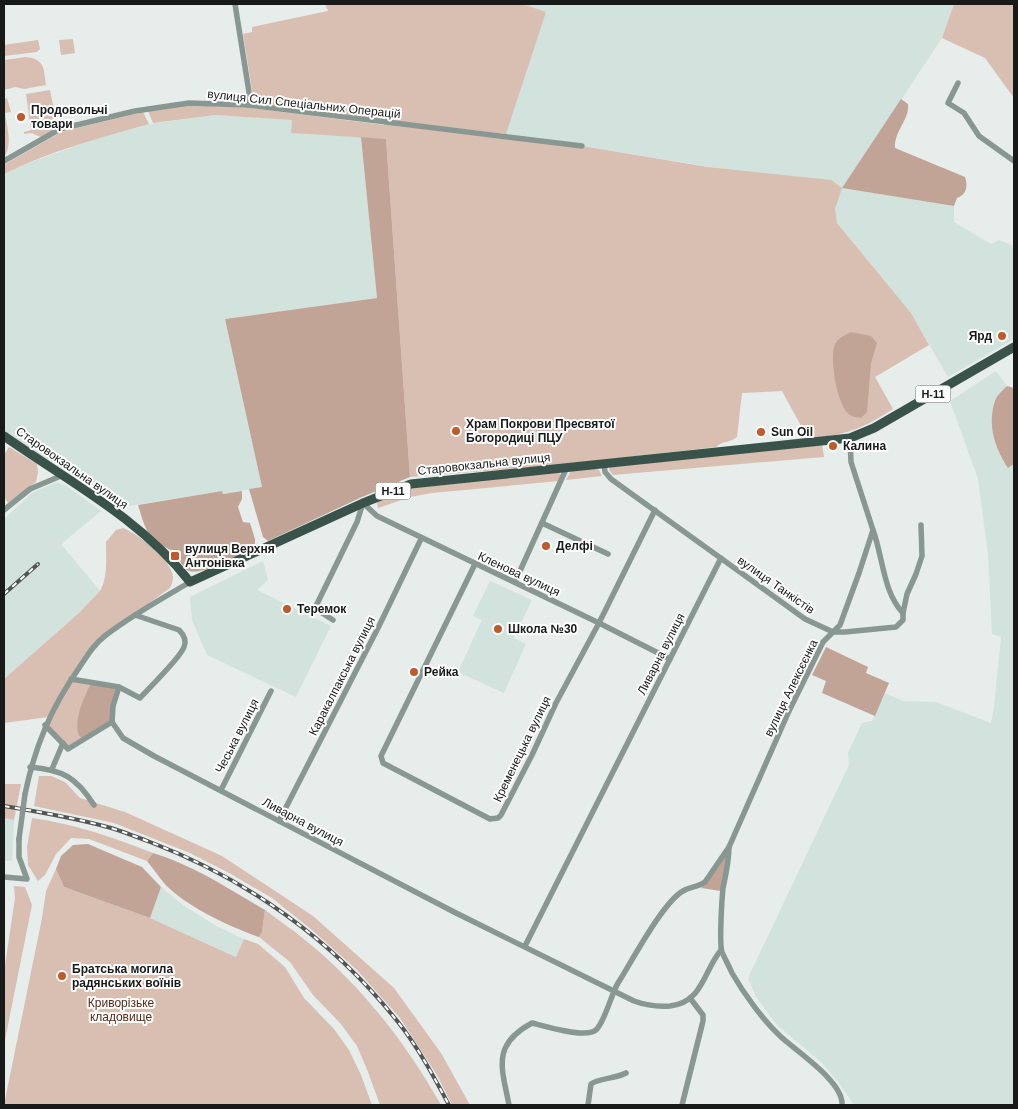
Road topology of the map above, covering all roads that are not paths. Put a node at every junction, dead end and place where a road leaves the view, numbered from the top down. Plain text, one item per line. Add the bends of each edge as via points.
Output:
1 (235, 4) edge
2 (958, 83) dead end
3 (248, 105) junction
4 (582, 146) dead end
5 (4, 161) edge
6 (1014, 162) edge
7 (1014, 347) edge
8 (4, 436) edge
9 (850, 438) junction
10 (604, 463) junction
11 (568, 467) junction
12 (63, 474) junction
13 (363, 503) junction
14 (4, 510) edge
15 (655, 510) junction
16 (542, 523) junction
17 (921, 525) dead end
18 (873, 530) junction
19 (421, 539) junction
20 (608, 554) dead end
21 (721, 558) junction
22 (475, 564) junction
23 (190, 582) junction
24 (515, 582) junction
25 (903, 613) junction
26 (135, 615) junction
27 (333, 620) dead end
28 (599, 623) junction
29 (833, 632) junction
30 (670, 659) junction
31 (71, 679) junction
32 (119, 688) junction
33 (271, 691) dead end
34 (112, 722) junction
35 (45, 725) junction
36 (63, 743) junction
37 (30, 767) junction
38 (52, 769) junction
39 (221, 790) junction
40 (94, 805) dead end
41 (279, 821) junction
42 (729, 846) junction
43 (4, 877) edge
44 (525, 946) junction
45 (721, 950) junction
46 (614, 990) junction
47 (690, 998) junction
48 (626, 1072) dead end
49 (682, 1104) edge
50 (509, 1105) edge
51 (588, 1105) edge
52 (842, 1105) edge

1 - 3 street via 249,92
2 - 6 street via 948,103 964,113 979,136
3 - 4 street, вулиця Сил Спеціальних Операцій
3 - 5 street, вулиця Сил Спеціальних Операцій via 189,103 135,111 60,129
7 - 9 main road, Старовокзальна вулиця / Н-11 via 874,428
8 - 12 main road, Старовокзальна вулиця
9 - 10 main road, Старовокзальна вулиця / Н-11
9 - 18 street via 851,462
10 - 11 main road, Старовокзальна вулиця / Н-11
10 - 15 street, вулиця Танкістів via 605,472 611,479
11 - 13 main road, Старовокзальна вулиця / Н-11 via 411,484
11 - 16 street
12 - 14 street via 30,489
12 - 23 main road, Старовокзальна вулиця via 152,542
13 - 19 street, Кленова вулиця via 377,516
13 - 23 main road, Старовокзальна вулиця / Н-11
13 - 27 street via 316,606
15 - 21 street, вулиця Танкістів
15 - 28 street, Кременецька вулиця
16 - 20 street
16 - 24 street
17 - 25 street via 922,556
18 - 25 street via 890,595
18 - 29 street, вулиця Алексєєнка via 845,613
19 - 22 street, Кленова вулиця
19 - 41 street, Каракалпакська вулиця
21 - 29 street, вулиця Танкістів via 805,619
21 - 30 street, Ливарна вулиця
22 - 24 street, Кленова вулиця
22 - 28 street, Кременецька вулиця via 381,756 383,763 490,820 501,815
23 - 26 street
24 - 28 street, Кленова вулиця
25 - 29 street, вулиця Танкістів via 903,620 896,627
26 - 31 street via 104,636
26 - 32 street via 178,630 184,636 185,645 140,698
28 - 30 street, Кленова вулиця
29 - 42 street, вулиця Алексєєнка via 824,642 789,711
30 - 44 street, Ливарна вулиця
31 - 32 street
31 - 35 street
32 - 34 street
33 - 39 street, Чеська вулиця
34 - 36 street via 72,748 68,749
34 - 39 street, Ливарна вулиця via 124,738
35 - 36 street
35 - 37 street
36 - 38 street
37 - 38 street
37 - 43 street, bridge via 19,839 19,857 27,879
38 - 40 street via 68,776 85,791
39 - 41 street, Ливарна вулиця
41 - 44 street, Ливарна вулиця via 456,914
42 - 45 street, вулиця Алексєєнка via 722,901
42 - 46 street via 704,882 683,891 658,918
44 - 46 street, Ливарна вулиця
45 - 47 street via 704,981
45 - 52 street via 740,984 769,1024 820,1069 842,1097
46 - 47 street, Ливарна вулиця via 653,1006 678,1005
46 - 50 street via 596,1030 589,1034 532,1023 505,1046 501,1060
47 - 49 street via 703,1018
48 - 51 street via 590,1084

